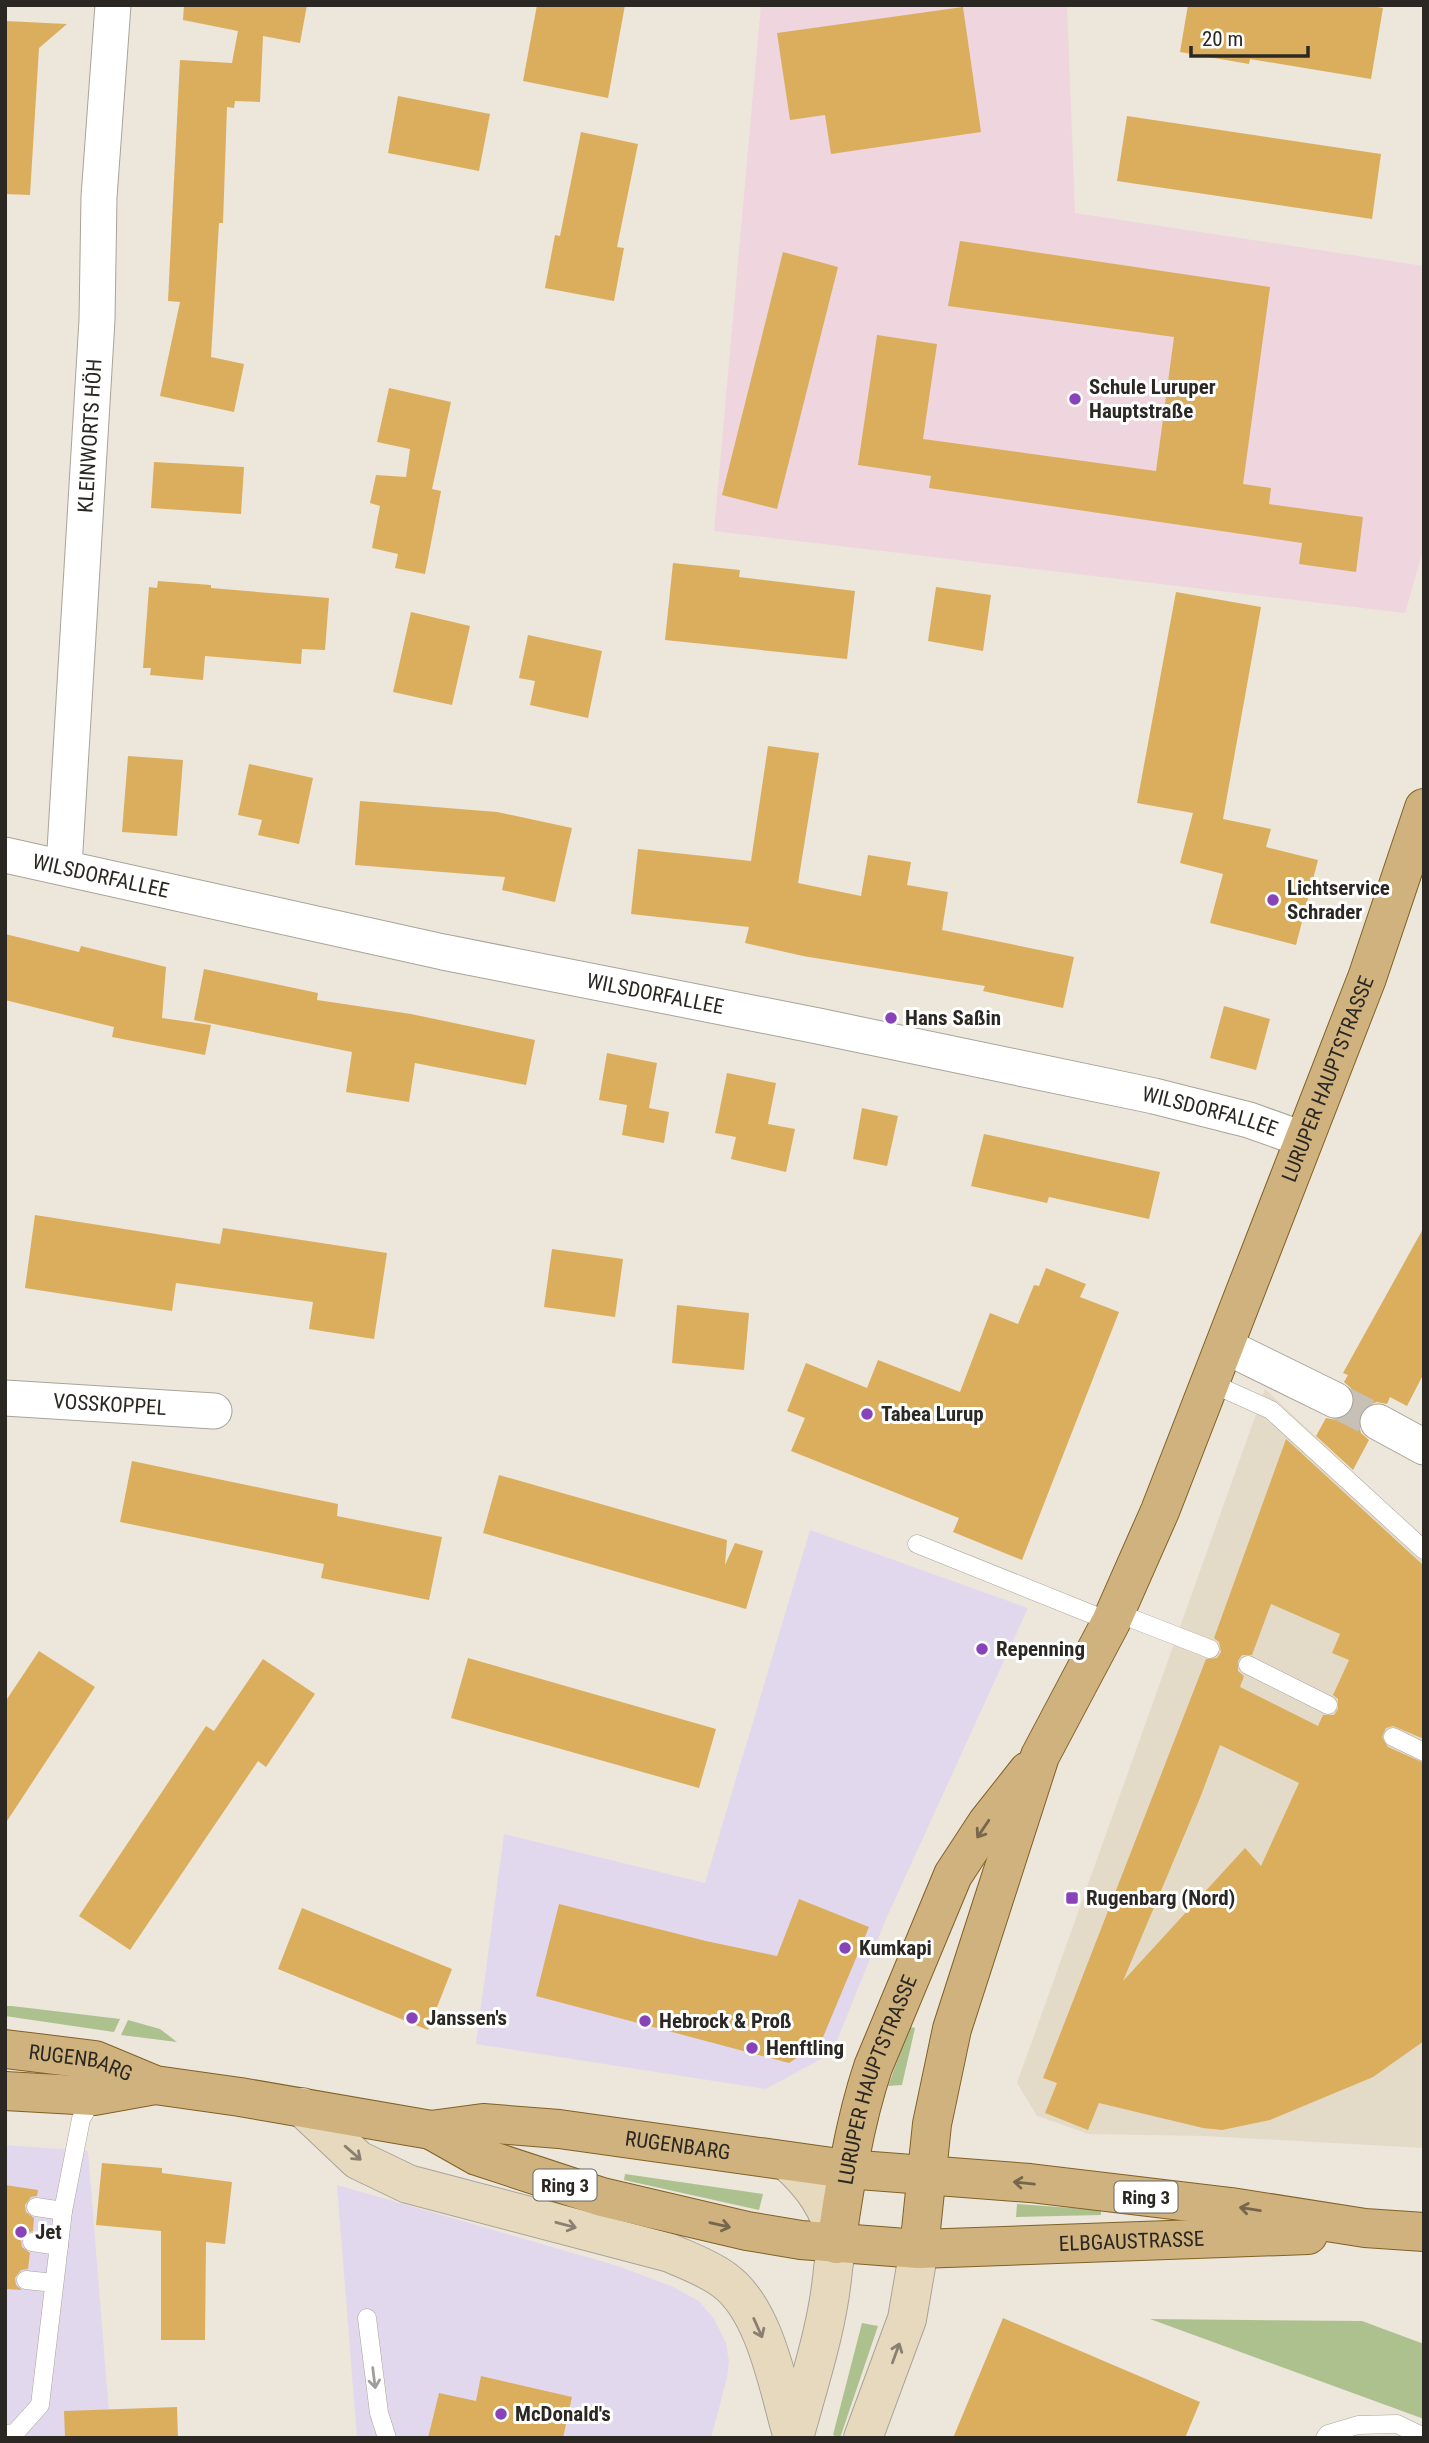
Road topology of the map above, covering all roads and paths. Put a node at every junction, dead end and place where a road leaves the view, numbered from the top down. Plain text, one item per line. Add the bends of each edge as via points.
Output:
1 (113, 5) edge
2 (1424, 808) edge
3 (5, 855) edge
4 (64, 867) junction
5 (1305, 1140) junction
6 (1225, 1346) junction
7 (1211, 1383) junction
8 (5, 1398) edge
9 (1335, 1400) tunnel mouth
10 (214, 1410) dead end
11 (1378, 1422) tunnel mouth
12 (1424, 1447) edge
13 (917, 1544) dead end
14 (1424, 1550) edge
15 (1113, 1617) junction
16 (1210, 1649) dead end
17 (1248, 1665) dead end
18 (1328, 1705) dead end
19 (1393, 1737) dead end
20 (1424, 1752) edge
21 (1040, 1756) junction
22 (5, 2049) edge
23 (155, 2085) junction
24 (5, 2091) edge
25 (93, 2096) junction
26 (302, 2107) junction
27 (933, 2124) junction
28 (432, 2130) junction
29 (787, 2161) junction
30 (864, 2171) junction
31 (925, 2175) junction
32 (36, 2207) dead end
33 (63, 2211) junction
34 (1365, 2228) junction
35 (1424, 2232) edge
36 (32, 2242) dead end
37 (836, 2244) junction
38 (59, 2246) junction
39 (907, 2248) junction
40 (979, 2248) junction
41 (26, 2280) dead end
42 (54, 2283) junction
43 (830, 2301) junction
44 (367, 2318) dead end
45 (5, 2434) edge
46 (1424, 2437) edge
47 (387, 2438) edge
48 (793, 2438) edge
49 (863, 2438) edge
50 (1325, 2438) edge

1 - 4 street, KLEINWORTS HÖH
2 - 5 main road, LURUPER HAUPTSTRASSE via 1367,978
3 - 4 street, WILSDORFALLEE
4 - 5 street, WILSDORFALLEE via 443,952 1154,1096 1249,1120
5 - 6 main road, LURUPER HAUPTSTRASSE
6 - 7 main road, LURUPER HAUPTSTRASSE
6 - 9 street
7 - 14 lane via 1271,1410
7 - 15 main road, LURUPER HAUPTSTRASSE
8 - 10 street, VOSSKOPPEL
11 - 12 street
13 - 15 lane
15 - 16 lane
15 - 21 main road, LURUPER HAUPTSTRASSE
17 - 18 lane
19 - 20 lane
21 - 27 main road, LURUPER HAUPTSTRASSE via 952,2029
21 -> 30 main road, LURUPER HAUPTSTRASSE via 953,1875 863,2098
22 - 23 main road, RUGENBARG / Ring 3 via 95,2060
23 - 25 main road, RUGENBARG / Ring 3
23 - 26 main road, RUGENBARG / Ring 3
24 - 25 main road, RUGENBARG / Ring 3
25 - 33 lane via 81,2119
26 - 28 main road, RUGENBARG / Ring 3
26 -> 48 main road via 358,2160 408,2184 670,2253 726,2281 761,2333
27 - 30 main road via 919,2150 904,2163
27 - 31 main road, LURUPER HAUPTSTRASSE
28 - 29 main road, RUGENBARG / Ring 3 via 483,2123 559,2129
28 -> 37 main road, RUGENBARG / Ring 3 via 477,2156 602,2197 767,2235
29 - 30 main road, RUGENBARG / Ring 3
29 - 37 main road via 820,2197
30 - 31 main road, RUGENBARG / Ring 3
30 - 37 main road, LURUPER HAUPTSTRASSE
34 -> 31 main road, ELBGAUSTRASSE / Ring 3 via 1231,2207
31 - 39 main road, LURUPER HAUPTSTRASSE
31 - 40 main road via 937,2211 948,2226
32 - 33 lane
33 - 38 lane
34 - 35 main road, ELBGAUSTRASSE / Ring 3
34 - 40 main road, ELBGAUSTRASSE / Ring 3 via 1290,2237
36 - 38 lane
37 - 39 main road, RUGENBARG / Ring 3
37 - 43 main road, LURUPER HAUPTSTRASSE
38 - 42 lane
39 - 40 main road, ELBGAUSTRASSE / Ring 3
39 - 43 main road via 876,2256 843,2283
49 -> 39 main road, LURUPER HAUPTSTRASSE via 907,2319
41 - 42 lane
42 - 45 lane via 40,2405 15,2433
43 - 48 main road, LURUPER HAUPTSTRASSE
44 -> 47 lane via 379,2413
46 - 50 lane via 1397,2424 1358,2425

